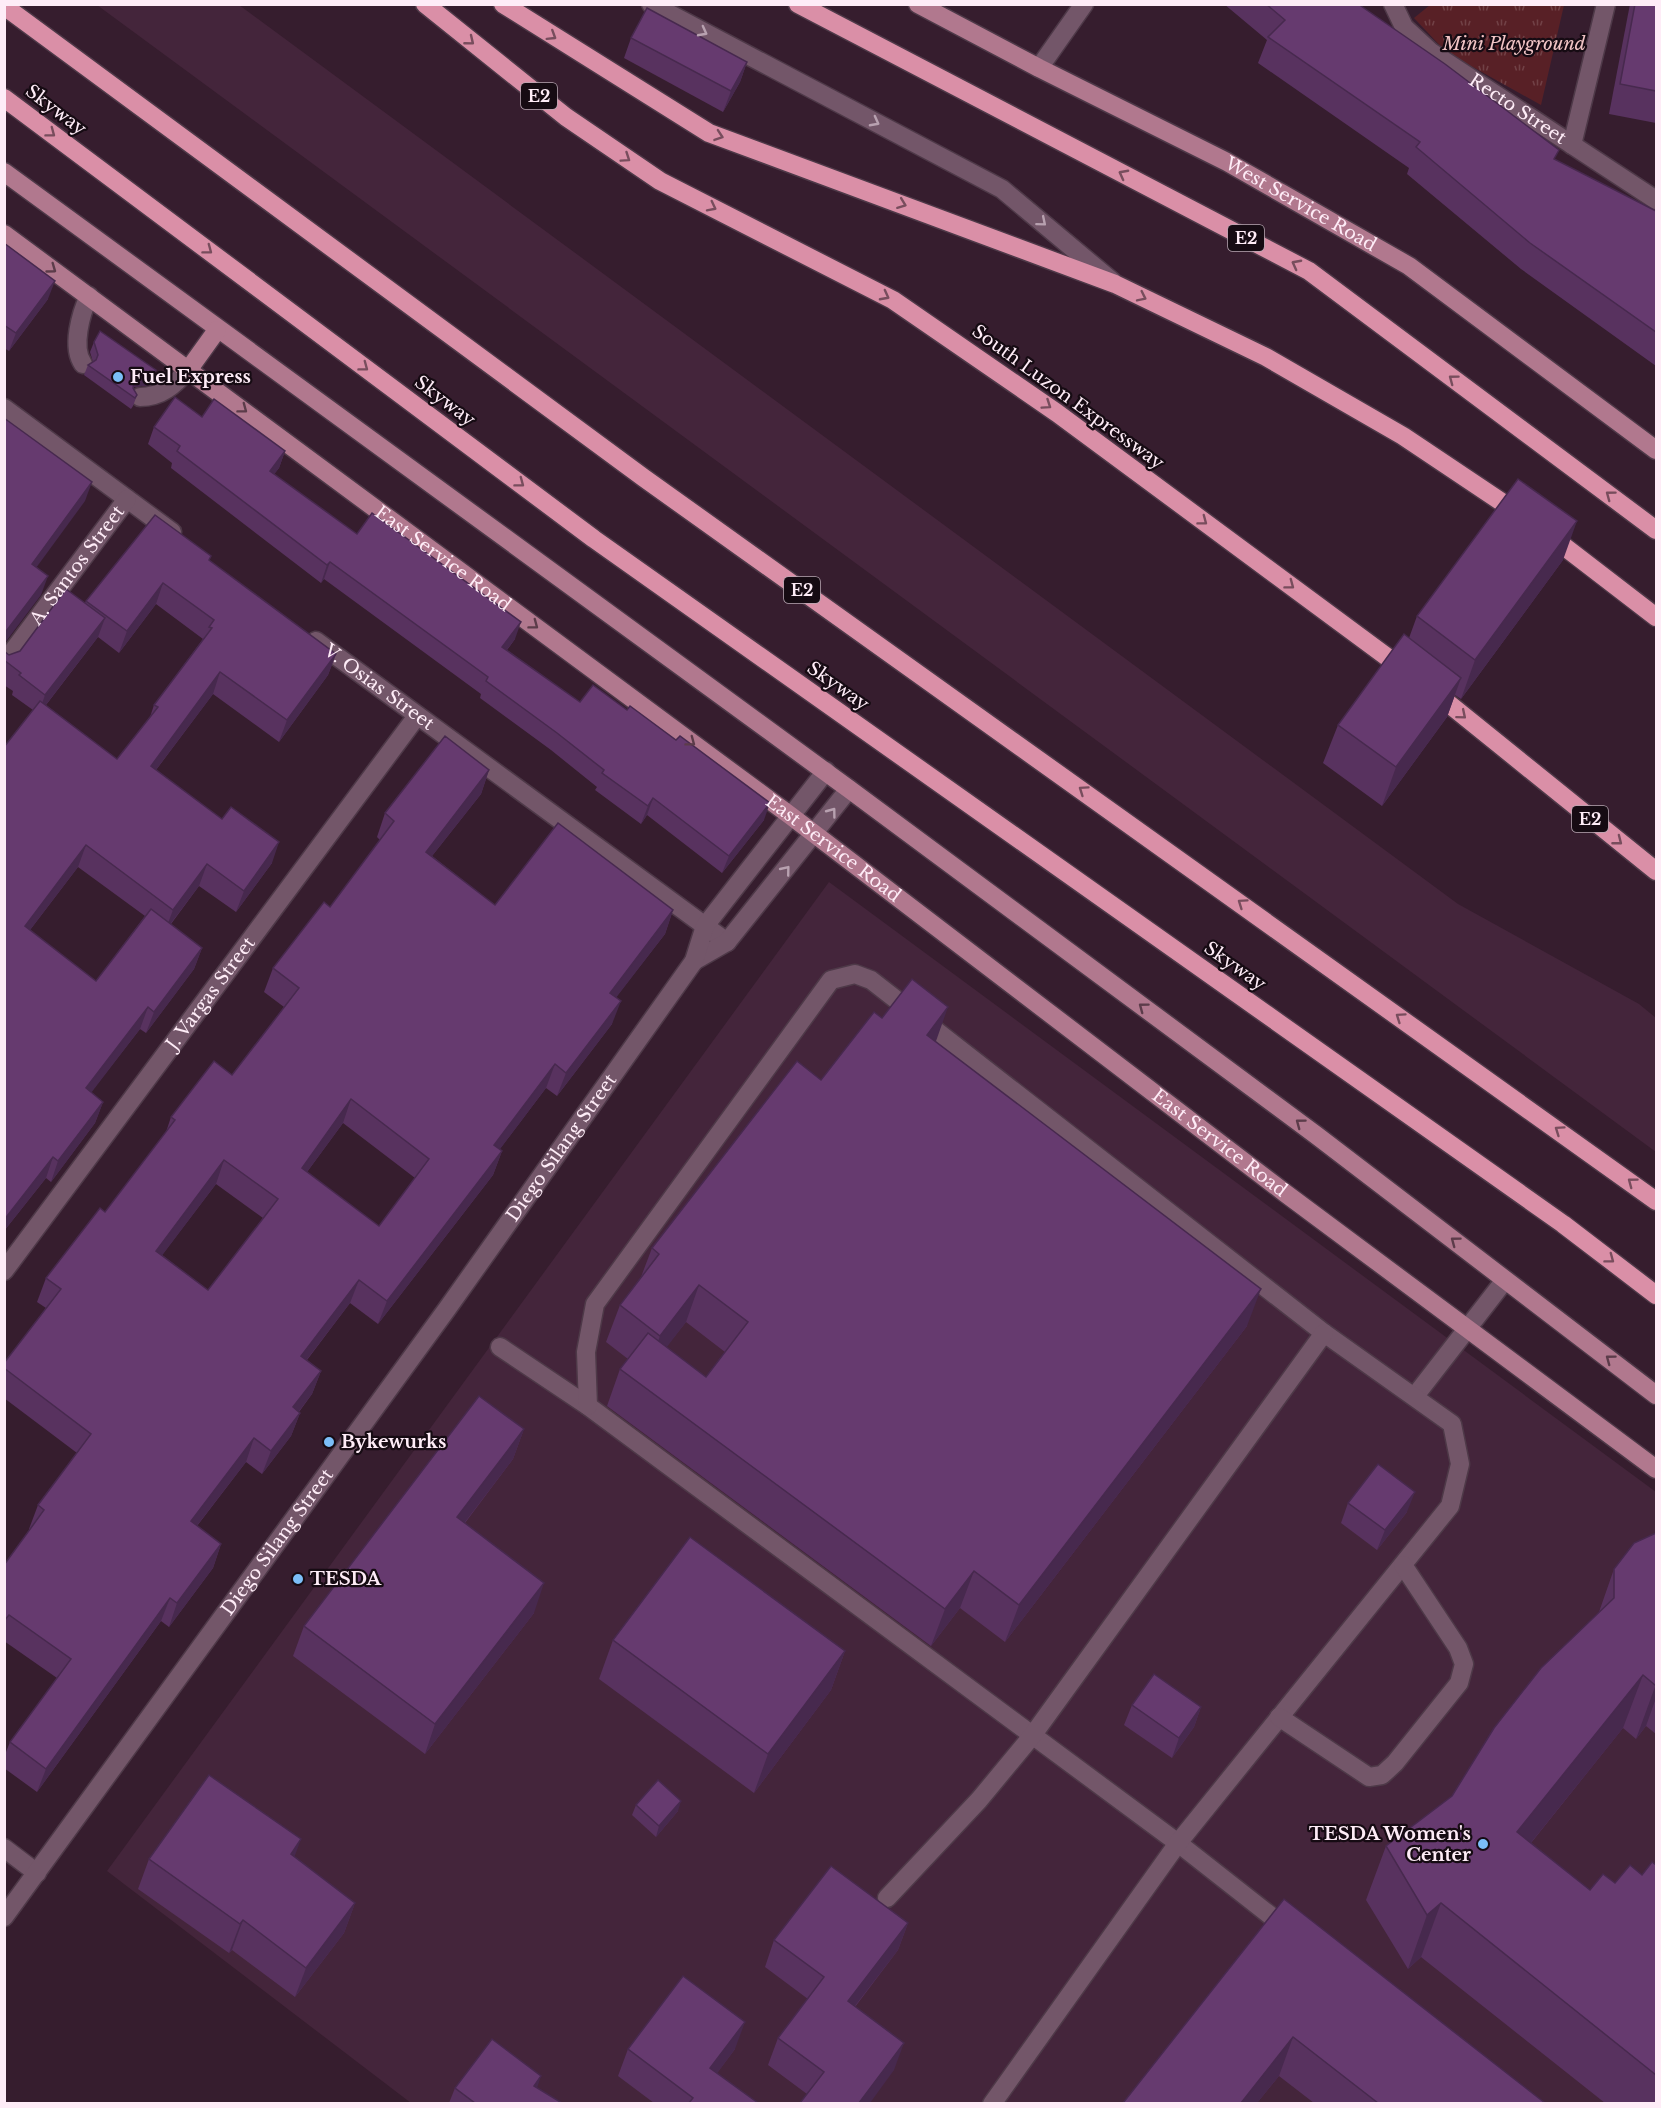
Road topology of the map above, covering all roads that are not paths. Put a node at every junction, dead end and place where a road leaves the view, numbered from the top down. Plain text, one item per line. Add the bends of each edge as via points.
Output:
1 (424, 4) edge
2 (502, 4) edge
3 (651, 4) edge
4 (798, 4) edge
5 (918, 4) edge
6 (1084, 4) edge
7 (1393, 4) edge
8 (1606, 4) edge
9 (4, 6) edge
10 (1039, 68) junction
11 (4, 98) edge
12 (1572, 145) junction
13 (4, 172) edge
14 (1656, 200) edge
15 (4, 234) edge
16 (1115, 284) junction
17 (89, 296) junction
18 (217, 330) junction
19 (83, 364) dead end
20 (189, 369) junction
21 (140, 397) dead end
22 (4, 408) edge
23 (1656, 450) edge
24 (127, 499) junction
25 (1656, 530) edge
26 (184, 541) edge
27 (1656, 617) edge
28 (305, 632) edge
29 (4, 663) edge
30 (417, 716) junction
31 (826, 771) junction
32 (849, 789) junction
33 (791, 816) junction
34 (815, 834) junction
35 (1656, 871) edge
36 (705, 926) junction
37 (727, 942) junction
38 (694, 961) junction
39 (1656, 1201) edge
40 (4, 1271) edge
41 (1505, 1280) junction
42 (1656, 1295) edge
43 (1468, 1329) junction
44 (1324, 1333) junction
45 (500, 1347) dead end
46 (1656, 1395) edge
47 (1415, 1396) junction
48 (588, 1406) junction
49 (1656, 1468) edge
50 (1403, 1565) junction
51 (1279, 1718) junction
52 (1032, 1736) junction
53 (1178, 1843) junction
54 (4, 1848) edge
55 (37, 1872) junction
56 (887, 1898) dead end
57 (4, 1917) edge
58 (1308, 1945) edge
59 (992, 2103) edge

1 -> 35 highway, South Luzon Expressway / E2 via 566,117 660,180 893,300 1057,412 1429,688
2 -> 16 highway via 709,133
3 -> 16 street via 1002,189
25 -> 4 highway, E2 via 1309,271
5 - 10 main road, West Service Road
6 - 10 street
7 - 12 street, Recto Street via 1404,27 1431,52
8 - 12 street
39 -> 9 highway, E2 via 644,478
10 - 23 main road, West Service Road via 1227,162 1409,266
11 -> 42 highway, Skyway via 594,539 1563,1224
12 - 14 street, Recto Street
13 - 18 main road
15 -> 17 main road, East Service Road
16 -> 27 highway via 1266,357 1403,436 1543,530
17 - 19 street via 80,327 79,358
17 - 20 main road, East Service Road
18 - 20 main road
18 - 31 main road
20 - 21 street via 161,393
20 -> 33 main road, East Service Road
22 - 24 street
24 - 26 street
24 - 29 street, A. Santos Street
28 - 30 street, V. Osias Street
30 - 36 street, V. Osias Street
30 - 40 street, J. Vargas Street
31 - 32 main road
31 - 33 street, Diego Silang Street
34 -> 32 street, Diego Silang Street
41 -> 32 main road via 1307,1128
33 - 34 main road, East Service Road
33 - 36 street, Diego Silang Street
37 -> 34 street, Diego Silang Street
34 - 43 main road, East Service Road
36 - 37 street, V. Osias Street
36 - 38 street, Diego Silang Street
37 - 38 street, Diego Silang Street
38 - 55 street, Diego Silang Street via 447,1309
41 - 43 street
46 -> 41 main road
43 - 47 street
43 - 49 main road, East Service Road
44 - 47 street
44 - 48 street via 871,980 855,974 831,980 596,1304 586,1352
44 - 52 street
45 - 48 street
47 - 50 street via 1452,1425 1460,1464 1450,1506
48 - 52 street
50 - 51 street
50 - 51 street via 1458,1648 1464,1664 1459,1683 1395,1763 1382,1775 1369,1777
51 - 53 street
52 - 53 street
52 - 56 street via 979,1800
53 - 58 street
53 - 59 street
54 - 55 street
55 - 57 street, Diego Silang Street

